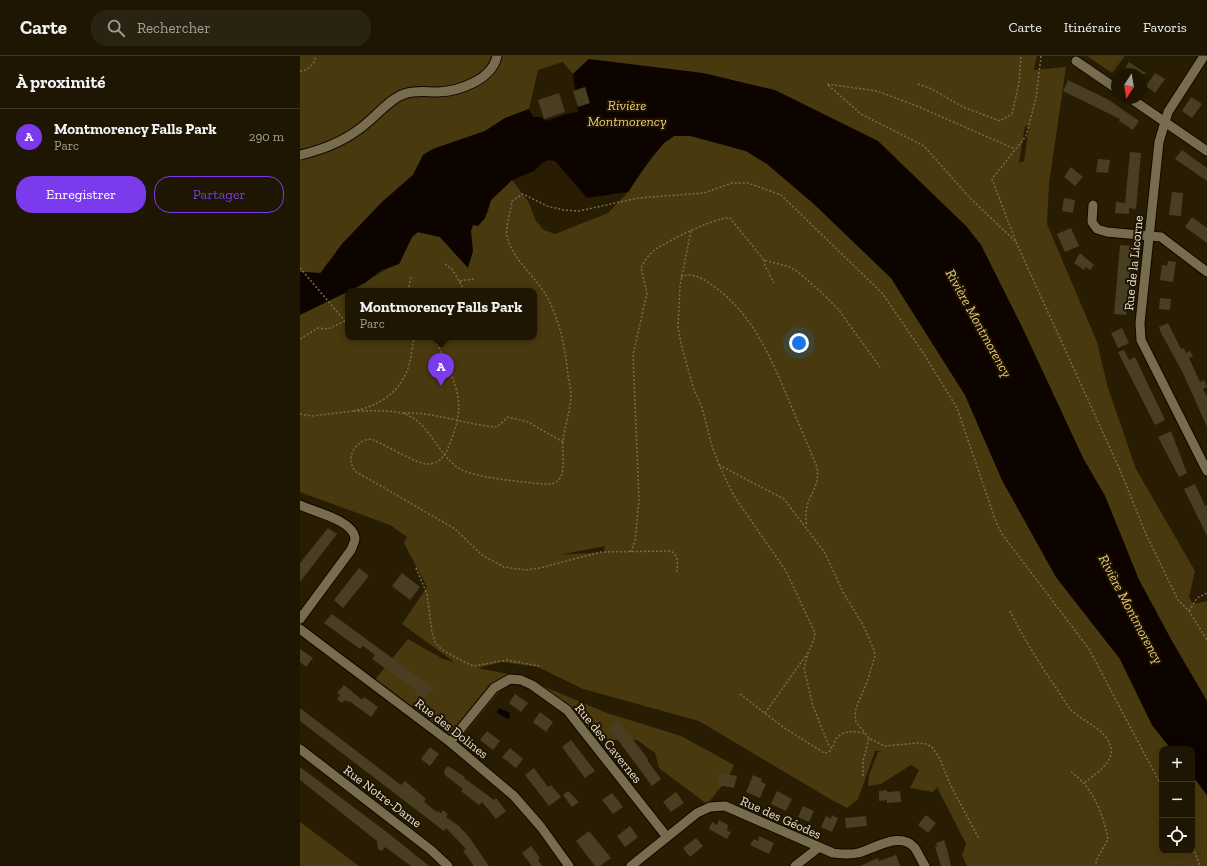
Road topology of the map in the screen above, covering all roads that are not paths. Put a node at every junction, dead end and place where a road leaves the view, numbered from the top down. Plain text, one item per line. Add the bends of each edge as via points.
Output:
1 (497, 56) edge
2 (1204, 56) edge
3 (1076, 61) dead end
4 (1111, 85) edge
5 (1138, 104) edge
6 (1164, 122) junction
7 (1207, 151) edge
8 (300, 155) edge
9 (1093, 205) dead end
10 (1149, 236) junction
11 (1207, 272) edge
12 (1207, 470) edge
13 (300, 504) edge
14 (300, 619) edge
15 (300, 630) edge
16 (450, 742) junction
17 (300, 749) edge
18 (666, 837) junction
19 (818, 848) junction
20 (448, 866) edge
21 (569, 866) edge
22 (631, 866) edge
23 (795, 866) edge
24 (925, 866) edge

1 - 8 street via 489,72 476,80 447,91 413,91 402,95 340,142
2 - 6 street, Rue de la Licorne
3 - 4 street
5 - 6 street
6 - 7 street
6 - 10 street, Rue de la Licorne via 1159,142
9 - 10 street via 1091,217 1097,229
10 - 11 street via 1161,237
10 - 12 street, Rue de la Licorne via 1140,323 1141,340
13 - 14 street via 339,520 354,534 355,540 351,550
15 - 16 street, Rue des Dolines
16 - 18 street, Rue des Cavernes via 494,688 510,679 521,680 567,710
16 - 21 street, Rue des Dolines via 514,796 541,827
17 - 20 street, Rue Notre-Dame via 432,850
18 - 19 street, Rue des Géodes via 697,813 710,807 725,806
18 - 22 street, Rue des Géodes
19 - 23 street
19 - 24 street, Rue des Géodes via 833,854 845,855 887,842 907,842 914,847

